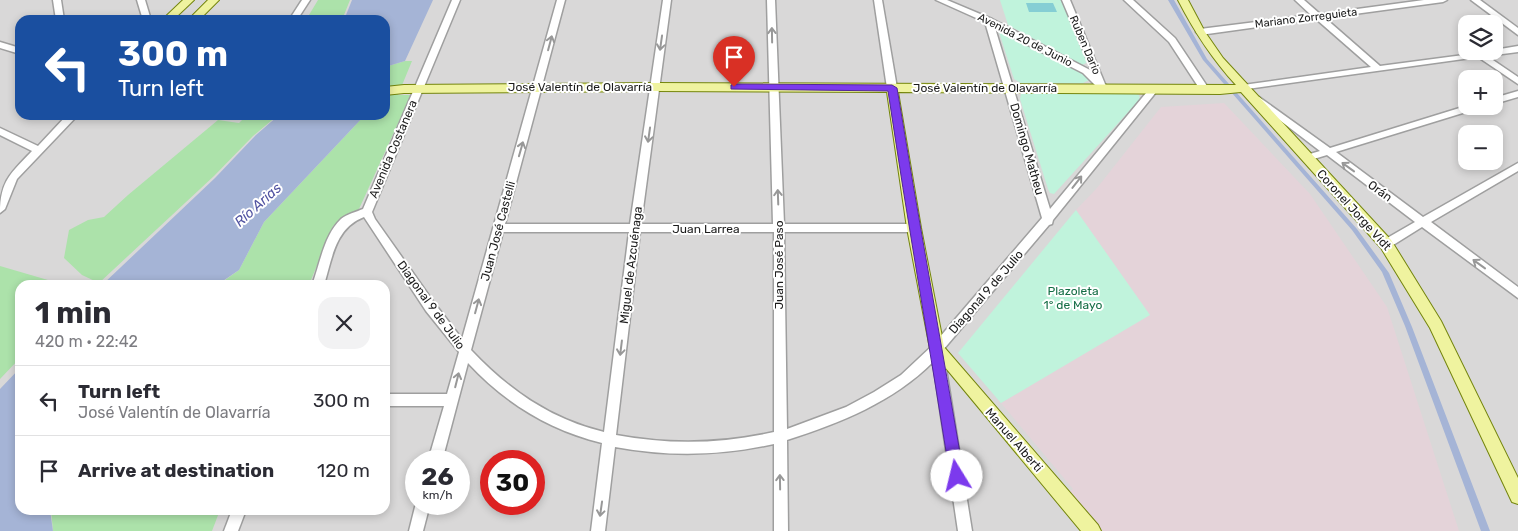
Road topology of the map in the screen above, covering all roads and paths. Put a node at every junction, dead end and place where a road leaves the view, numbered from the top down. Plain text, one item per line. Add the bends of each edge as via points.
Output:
1 (58, 0) edge
2 (141, 0) edge
3 (189, 0) edge
4 (214, 0) edge
5 (306, 0) edge
6 (456, 0) edge
7 (561, 0) edge
8 (667, 0) edge
9 (771, 0) edge
10 (878, 0) edge
11 (940, 0) edge
12 (1066, 0) edge
13 (1128, 0) edge
14 (1183, 0) edge
15 (1299, 0) edge
16 (1442, 0) edge
17 (1475, 0) edge
18 (954, 3) edge
19 (60, 15) edge
20 (146, 15) edge
21 (172, 15) edge
22 (198, 15) edge
23 (297, 15) edge
24 (1317, 17) junction
25 (989, 21) junction
26 (1200, 32) junction
27 (1518, 32) edge
28 (0, 45) edge
29 (1518, 49) edge
30 (15, 50) edge
31 (1503, 51) edge
32 (1458, 58) edge
33 (1487, 60) edge
34 (1377, 68) junction
35 (1518, 81) edge
36 (538, 87) junction
37 (656, 87) junction
38 (773, 87) junction
39 (892, 88) junction
40 (1009, 88) junction
41 (1239, 88) junction
42 (398, 89) joint
43 (419, 89) junction
44 (1104, 89) junction
45 (1154, 89) junction
46 (390, 90) edge
47 (1204, 90) junction
48 (1518, 94) edge
49 (1503, 98) edge
50 (1458, 111) edge
51 (68, 120) edge
52 (0, 131) edge
53 (38, 150) junction
54 (1326, 151) junction
55 (1308, 158) junction
56 (1518, 166) edge
57 (0, 210) edge
58 (367, 212) junction
59 (1048, 221) junction
60 (1423, 223) junction
61 (499, 228) junction
62 (779, 228) junction
63 (914, 228) junction
64 (635, 229) junction
65 (1386, 244) junction
66 (320, 280) edge
67 (1518, 293) edge
68 (937, 349) junction
69 (464, 353) junction
70 (390, 400) edge
71 (452, 400) junction
72 (779, 436) junction
73 (610, 440) junction
74 (439, 450) edge
75 (1517, 490) edge
76 (237, 515) edge
77 (421, 515) edge
78 (231, 531) edge
79 (416, 531) edge
80 (598, 531) edge
81 (781, 531) edge
82 (965, 531) edge
83 (1092, 531) edge

1 - 19 street
2 - 20 street
3 - 21 main road
4 - 22 main road
5 - 23 street
6 - 43 street, Avenida Costanera
36 -> 7 street, Juan José Castelli
8 -> 37 street, Miguel de Azcuénaga
38 -> 9 street, Juan José Paso
10 - 39 street
11 - 18 street, Avenida 20 de Junio
12 - 44 street, Ruben Dario
13 - 47 street via 1172,40
14 - 26 main road, Coronel Jorge Vidt
15 - 24 street
16 - 24 street, Mariano Zorreguieta
17 - 27 street
18 - 25 street, Avenida 20 de Junio
24 - 26 street, Mariano Zorreguieta
24 - 34 street
25 - 40 street, Domingo Matheu
25 - 44 street, Avenida 20 de Junio via 1086,71
26 - 41 main road, Coronel Jorge Vidt
28 - 30 street
29 - 31 street, José Valentín de Olavarría
32 - 34 street, José Valentín de Olavarría
33 - 35 street
34 - 41 street, José Valentín de Olavarría
36 - 37 main road, José Valentín de Olavarría
36 - 43 main road, José Valentín de Olavarría
61 -> 36 street, Juan José Castelli
37 - 38 main road, José Valentín de Olavarría
37 -> 64 street, Miguel de Azcuénaga
38 - 39 main road, José Valentín de Olavarría
62 -> 38 street, Juan José Paso
39 - 40 main road, José Valentín de Olavarría
39 - 63 main road
40 - 44 main road, José Valentín de Olavarría
40 - 59 street, Domingo Matheu
41 - 47 main road, José Valentín de Olavarría
41 - 54 street, Orán
41 - 55 main road, Coronel Jorge Vidt
42 - 43 main road, José Valentín de Olavarría
42 - 46 main road
43 - 58 street, Avenida Costanera
44 - 45 main road, José Valentín de Olavarría
45 - 47 main road, José Valentín de Olavarría
59 -> 45 street, Diagonal 9 de Julio
48 - 49 street
50 - 54 street
51 - 53 street
52 - 53 street
53 - 57 street via 13,177
54 - 55 street
60 -> 54 street, Orán
55 - 65 main road, Coronel Jorge Vidt
56 - 60 street
58 - 66 street, Avenida Costanera via 345,222 339,230
58 - 69 street, Diagonal 9 de Julio
59 - 68 street, Diagonal 9 de Julio
60 - 65 street
67 -> 60 street, Orán
61 - 64 street, Juan Larrea
69 -> 61 street, Juan José Castelli
62 - 63 street, Juan Larrea
62 - 64 street, Juan Larrea
62 - 72 street, Juan José Paso
63 - 68 main road
64 -> 73 street, Miguel de Azcuénaga
65 - 75 main road, Coronel Jorge Vidt via 1436,325
68 - 72 street, Diagonal 9 de Julio via 906,378 872,400 827,421
68 - 82 street
68 - 83 main road, Manuel Alberti
71 -> 69 street, Juan José Castelli
69 - 73 street, Diagonal 9 de Julio via 526,406 566,426
70 - 71 street
71 - 74 street, Juan José Castelli
72 - 73 street, Diagonal 9 de Julio via 736,447 688,450
81 -> 72 street, Juan José Paso
73 -> 80 street, Miguel de Azcuénaga
76 - 78 street
77 - 79 street

